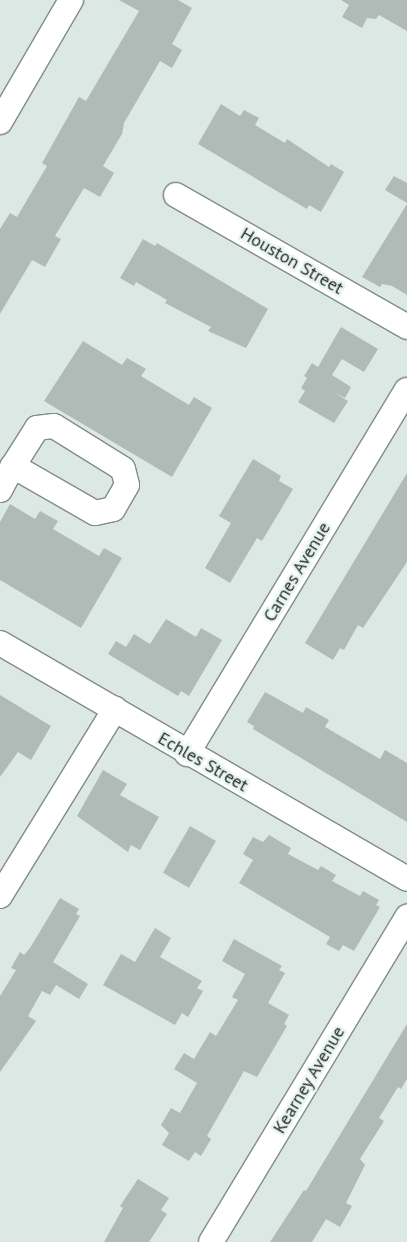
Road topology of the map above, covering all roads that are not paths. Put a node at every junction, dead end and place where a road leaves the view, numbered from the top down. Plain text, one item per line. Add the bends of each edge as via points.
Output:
1 (71, 0) edge
2 (0, 122) edge
3 (176, 195) dead end
4 (407, 327) edge
5 (407, 390) edge
6 (14, 466) junction
7 (0, 490) edge
8 (0, 643) edge
9 (115, 709) junction
10 (187, 754) junction
11 (407, 879) edge
12 (0, 896) edge
13 (407, 917) edge
14 (211, 1242) edge

1 - 2 street
3 - 4 street, Houston Street
5 - 10 street, Carnes Avenue
6 - 6 street via 37,428 54,426 123,468 127,485 113,509 95,513
6 - 7 street
8 - 9 street, Echles Street
9 - 10 street, Echles Street
9 - 12 street
10 - 11 street, Echles Street
13 - 14 street, Kearney Avenue

